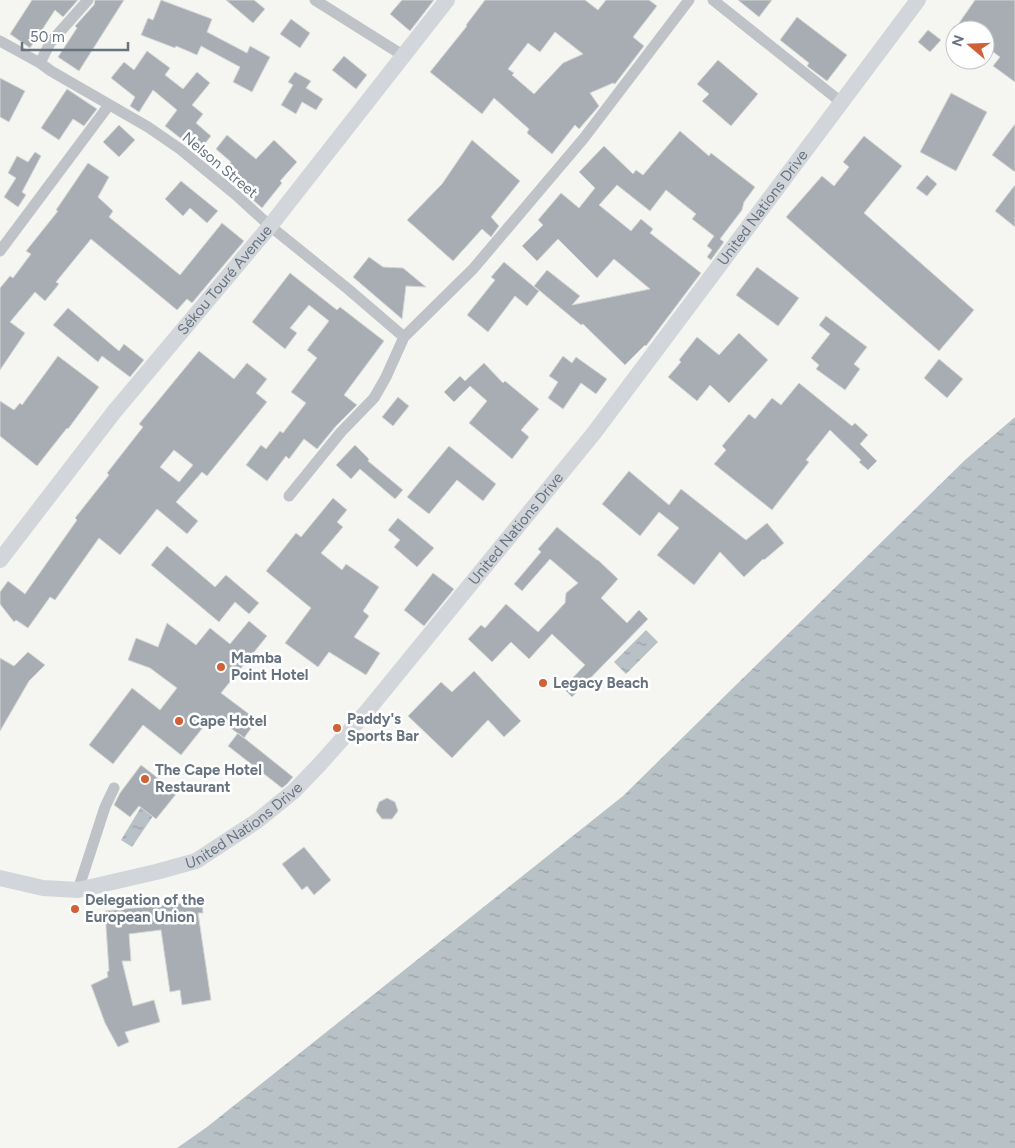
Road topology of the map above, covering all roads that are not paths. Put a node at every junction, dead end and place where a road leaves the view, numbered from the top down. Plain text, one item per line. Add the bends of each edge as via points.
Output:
1 (88, 0) edge
2 (315, 0) edge
3 (447, 0) edge
4 (689, 0) edge
5 (714, 0) edge
6 (918, 0) edge
7 (0, 42) edge
8 (404, 56) junction
9 (40, 63) junction
10 (841, 102) junction
11 (109, 105) junction
12 (270, 226) junction
13 (0, 251) edge
14 (404, 337) junction
15 (289, 496) dead end
16 (0, 560) edge
17 (114, 788) dead end
18 (0, 878) edge
19 (78, 890) junction

1 - 9 street via 50,43
2 - 8 street
3 - 8 street, Sékou Touré Avenue
4 - 14 street via 584,138 486,254
5 - 10 street
6 - 10 street, United Nations Drive
7 - 9 street, Nelson Street
8 - 12 street, Sékou Touré Avenue
9 - 11 street, Nelson Street
10 - 19 street, United Nations Drive via 594,433 368,710 294,791 257,821 196,861
11 - 12 street, Nelson Street via 180,149
11 - 13 street
12 - 14 street, Nelson Street
12 - 16 street, Sékou Touré Avenue via 114,412
14 - 15 street via 374,398 341,432
17 - 19 street
18 - 19 street, United Nations Drive via 43,888

